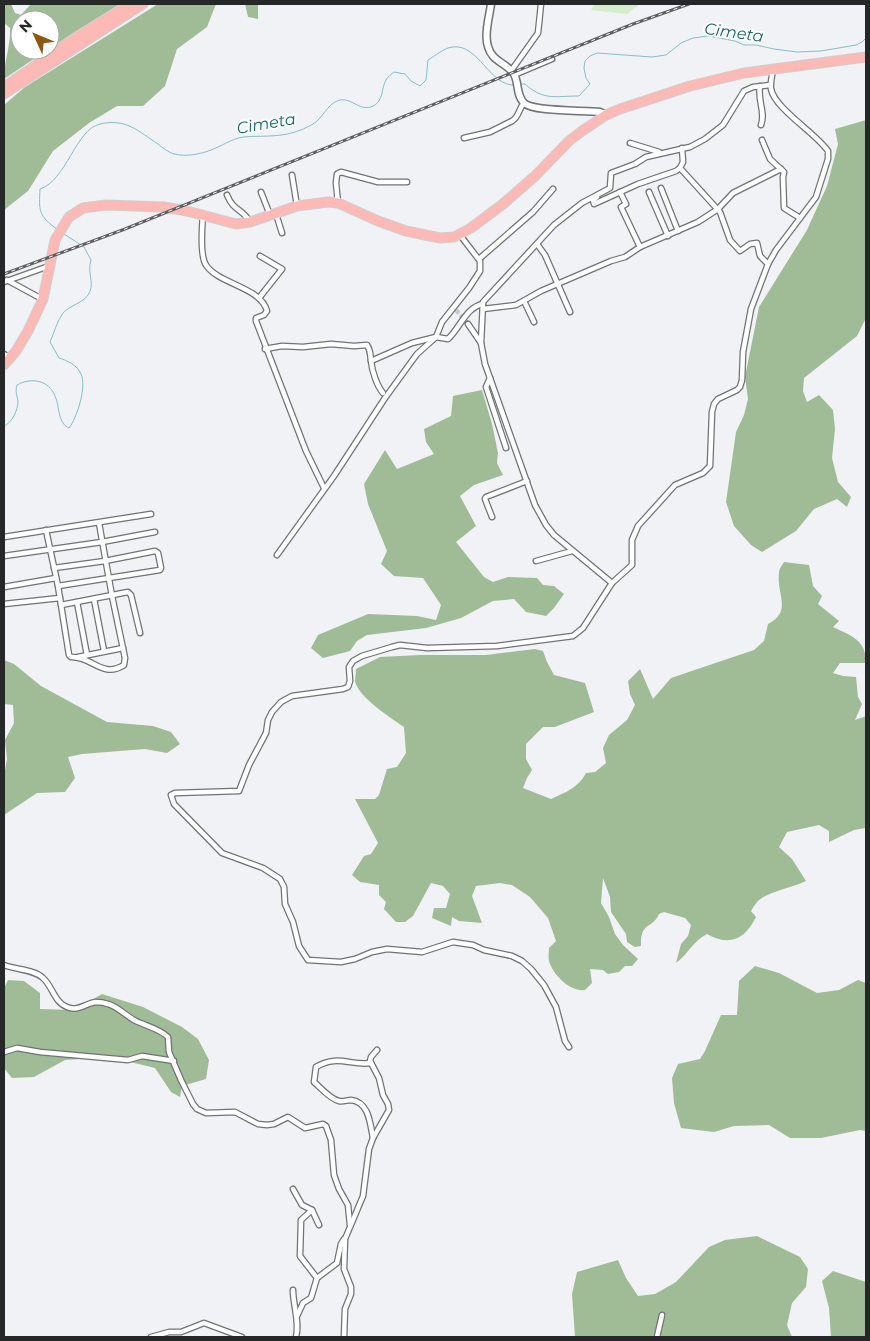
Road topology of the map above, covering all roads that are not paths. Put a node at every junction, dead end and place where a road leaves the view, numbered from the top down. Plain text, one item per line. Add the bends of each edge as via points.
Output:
1 (130, 4) edge
2 (143, 4) edge
3 (491, 4) edge
4 (541, 4) edge
5 (866, 57) edge
6 (552, 59) dead end
7 (774, 68) junction
8 (515, 78) junction
9 (770, 85) junction
10 (760, 86) junction
11 (4, 87) edge
12 (4, 94) edge
13 (524, 103) junction
14 (606, 115) junction
15 (761, 125) dead end
16 (464, 138) dead end
17 (762, 140) dead end
18 (630, 143) dead end
19 (682, 148) junction
20 (660, 153) junction
21 (680, 168) junction
22 (781, 169) junction
23 (292, 175) dead end
24 (407, 182) dead end
25 (660, 188) dead end
26 (553, 190) dead end
27 (261, 192) dead end
28 (604, 192) junction
29 (620, 192) junction
30 (649, 192) dead end
31 (227, 195) dead end
32 (338, 203) junction
33 (297, 206) junction
34 (718, 208) junction
35 (273, 214) junction
36 (203, 215) junction
37 (800, 218) junction
38 (250, 222) junction
39 (678, 231) junction
40 (282, 233) dead end
41 (460, 234) junction
42 (668, 236) junction
43 (537, 244) junction
44 (640, 247) junction
45 (260, 256) dead end
46 (479, 259) junction
47 (768, 264) junction
48 (50, 265) junction
49 (5, 280) edge
50 (559, 284) junction
51 (258, 298) junction
52 (43, 299) junction
53 (524, 301) junction
54 (483, 306) junction
55 (570, 312) dead end
56 (534, 322) dead end
57 (468, 324) tunnel mouth
58 (436, 337) junction
59 (481, 343) junction
60 (265, 349) junction
61 (6, 359) edge
62 (370, 361) junction
63 (490, 378) junction
64 (383, 393) dead end
65 (506, 448) dead end
66 (527, 482) junction
67 (324, 488) junction
68 (151, 514) dead end
69 (492, 517) dead end
70 (99, 523) junction
71 (46, 530) junction
72 (155, 532) dead end
73 (4, 536) edge
74 (102, 542) junction
75 (50, 549) junction
76 (572, 551) junction
77 (277, 555) dead end
78 (4, 556) edge
79 (105, 561) junction
80 (536, 561) dead end
81 (54, 568) junction
82 (56, 578) junction
83 (108, 578) junction
84 (612, 583) junction
85 (58, 586) junction
86 (4, 587) edge
87 (112, 596) junction
88 (60, 598) junction
89 (94, 599) junction
90 (77, 602) junction
91 (4, 604) edge
92 (61, 605) junction
93 (140, 633) dead end
94 (123, 648) junction
95 (104, 651) junction
96 (87, 654) junction
97 (76, 657) junction
98 (4, 965) edge
99 (569, 1047) dead end
100 (377, 1050) dead end
101 (4, 1052) edge
102 (174, 1061) junction
103 (371, 1063) junction
104 (373, 1138) junction
105 (293, 1189) dead end
106 (312, 1210) junction
107 (319, 1225) dead end
108 (350, 1225) junction
109 (345, 1239) junction
110 (317, 1278) junction
111 (293, 1290) dead end
112 (662, 1315) dead end
113 (297, 1316) junction
114 (151, 1337) edge
115 (242, 1337) edge
116 (296, 1337) edge
117 (344, 1337) edge
118 (657, 1337) edge

1 - 11 highway
2 - 12 highway
3 - 8 street via 489,47
4 - 8 street via 538,33
5 - 7 highway
6 - 8 street
7 - 9 street
7 - 14 highway via 690,86
8 - 13 street
9 - 10 street
9 - 37 street via 771,92 783,107 825,147 828,154 816,197
10 - 15 street via 758,96 764,116
10 - 19 street via 742,93 717,131
13 - 14 street
13 - 16 street via 512,121 490,132
14 - 41 highway via 569,141 503,204
17 - 22 street via 767,155
18 - 20 street
19 - 20 street
19 - 21 street
20 - 28 street via 646,156 638,163 611,173 610,188
21 - 29 street
21 - 34 street
22 - 34 street via 733,193
22 - 37 street via 784,172 784,208
23 - 33 street
24 - 32 street via 378,182 341,172 337,174 336,183
25 - 39 street
26 - 46 street via 527,218
27 - 35 street
28 - 29 street via 592,200 594,204
28 - 43 street via 582,203 554,225
29 - 44 street via 626,204 621,208
30 - 42 street
31 - 38 street via 232,206
32 - 33 highway
32 - 41 highway via 406,231 440,238
33 - 35 highway
34 - 39 street
34 - 47 street via 736,249 740,251 755,242 760,256
35 - 38 highway
35 - 40 street
36 - 38 highway via 236,224
36 - 48 highway via 164,207 92,206 78,210 63,226
36 - 51 street via 207,266
37 - 47 street
39 - 42 street
41 - 46 street
42 - 44 street
43 - 50 street
43 - 54 street via 484,300
44 - 50 street via 625,257
45 - 51 street via 282,270
46 - 58 street via 480,271 442,322
47 - 84 street via 751,309 740,387 716,400 713,408 712,464 703,473 675,485 641,521 632,540 632,565
48 - 49 street
48 - 52 highway
49 - 52 street
50 - 53 street
50 - 55 street
51 - 60 street via 268,309 256,320
52 - 61 highway via 28,331
53 - 54 street via 512,306
53 - 56 street
54 - 58 street via 478,305 468,313 448,339
54 - 59 street
57 - 59 street
58 - 62 street via 412,343
58 - 67 street via 417,354
59 - 63 street
60 - 62 street via 367,345 371,352
60 - 67 street
62 - 64 street
63 - 65 street via 486,387
63 - 66 street
66 - 69 street via 485,497
66 - 76 street via 546,525
67 - 77 street
68 - 70 street
70 - 71 street
70 - 74 street
71 - 73 street
71 - 75 street
72 - 74 street
74 - 75 street
74 - 79 street
75 - 78 street
75 - 81 street
76 - 80 street
76 - 84 street
79 - 81 street
79 - 83 street
79 - 83 street via 155,551 162,568
81 - 82 street
82 - 85 street
82 - 86 street
83 - 85 street
83 - 87 street
84 - 99 street via 583,628 573,636 497,646 428,648 400,645 362,656 352,661 349,667 348,687 292,696 275,707 239,791 176,792 171,795 174,804 222,853 264,868 280,879 299,946 308,960 341,962 387,949 422,952 453,942 512,956 522,961 544,985 556,1007
85 - 88 street
87 - 89 street
87 - 93 street via 130,593
87 - 94 street
88 - 91 street
88 - 92 street
89 - 90 street
89 - 95 street
90 - 92 street
90 - 96 street
92 - 97 street via 69,655
94 - 95 street
94 - 97 street via 126,661 115,668 102,669
95 - 96 street
96 - 97 street
98 - 102 street via 43,978 55,998 65,1007 80,1008 95,1002 109,1004 163,1033 168,1037 169,1052
100 - 103 street via 371,1057
101 - 102 street via 17,1048 128,1060 142,1056
102 - 108 street via 197,1109 236,1112 263,1125 288,1117 305,1128 326,1126 331,1140 334,1175 348,1206
103 - 104 street via 389,1110
103 - 104 street via 334,1060 316,1067 313,1076 314,1082 333,1099 360,1102 366,1108
104 - 108 street via 367,1158 363,1196
105 - 106 street via 302,1205
106 - 107 street
106 - 110 street via 301,1220 300,1256
108 - 109 street
109 - 110 street via 337,1263
109 - 117 street via 344,1269 351,1294 345,1309
110 - 113 street via 311,1298 303,1303
111 - 113 street
112 - 118 street
113 - 116 street
114 - 115 street via 180,1332 204,1323

